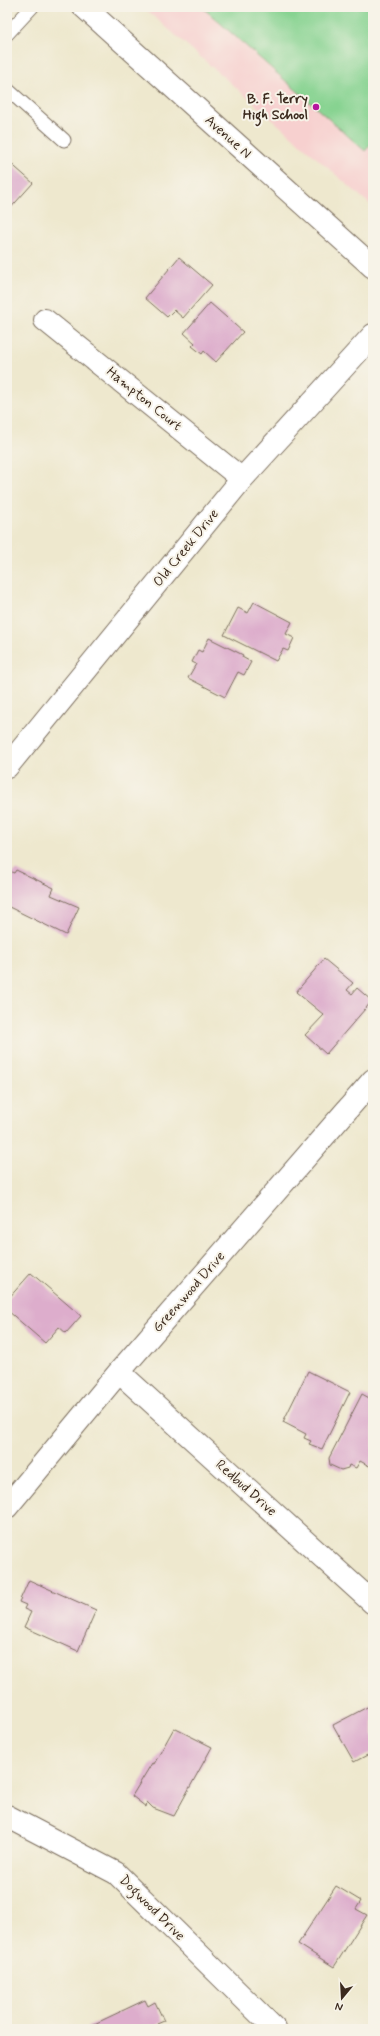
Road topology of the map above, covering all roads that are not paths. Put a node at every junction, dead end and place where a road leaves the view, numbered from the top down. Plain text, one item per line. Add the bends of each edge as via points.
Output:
1 (32, 7) edge
2 (84, 7) edge
3 (7, 34) edge
4 (7, 89) edge
5 (64, 140) dead end
6 (373, 268) edge
7 (45, 320) dead end
8 (373, 334) edge
9 (242, 479) junction
10 (7, 767) edge
11 (372, 1084) edge
12 (119, 1372) junction
13 (7, 1507) edge
14 (373, 1603) edge
15 (7, 1816) edge
16 (275, 2029) edge

1 - 3 lane
2 - 6 street, Avenue N
4 - 5 lane
7 - 9 street, Hampton Court
8 - 9 street, Old Creek Drive
9 - 10 street, Old Creek Drive
11 - 12 street, Greenwood Drive
12 - 13 street, Greenwood Drive
12 - 14 street, Redbud Drive
15 - 16 street, Dogwood Drive via 116,1873

